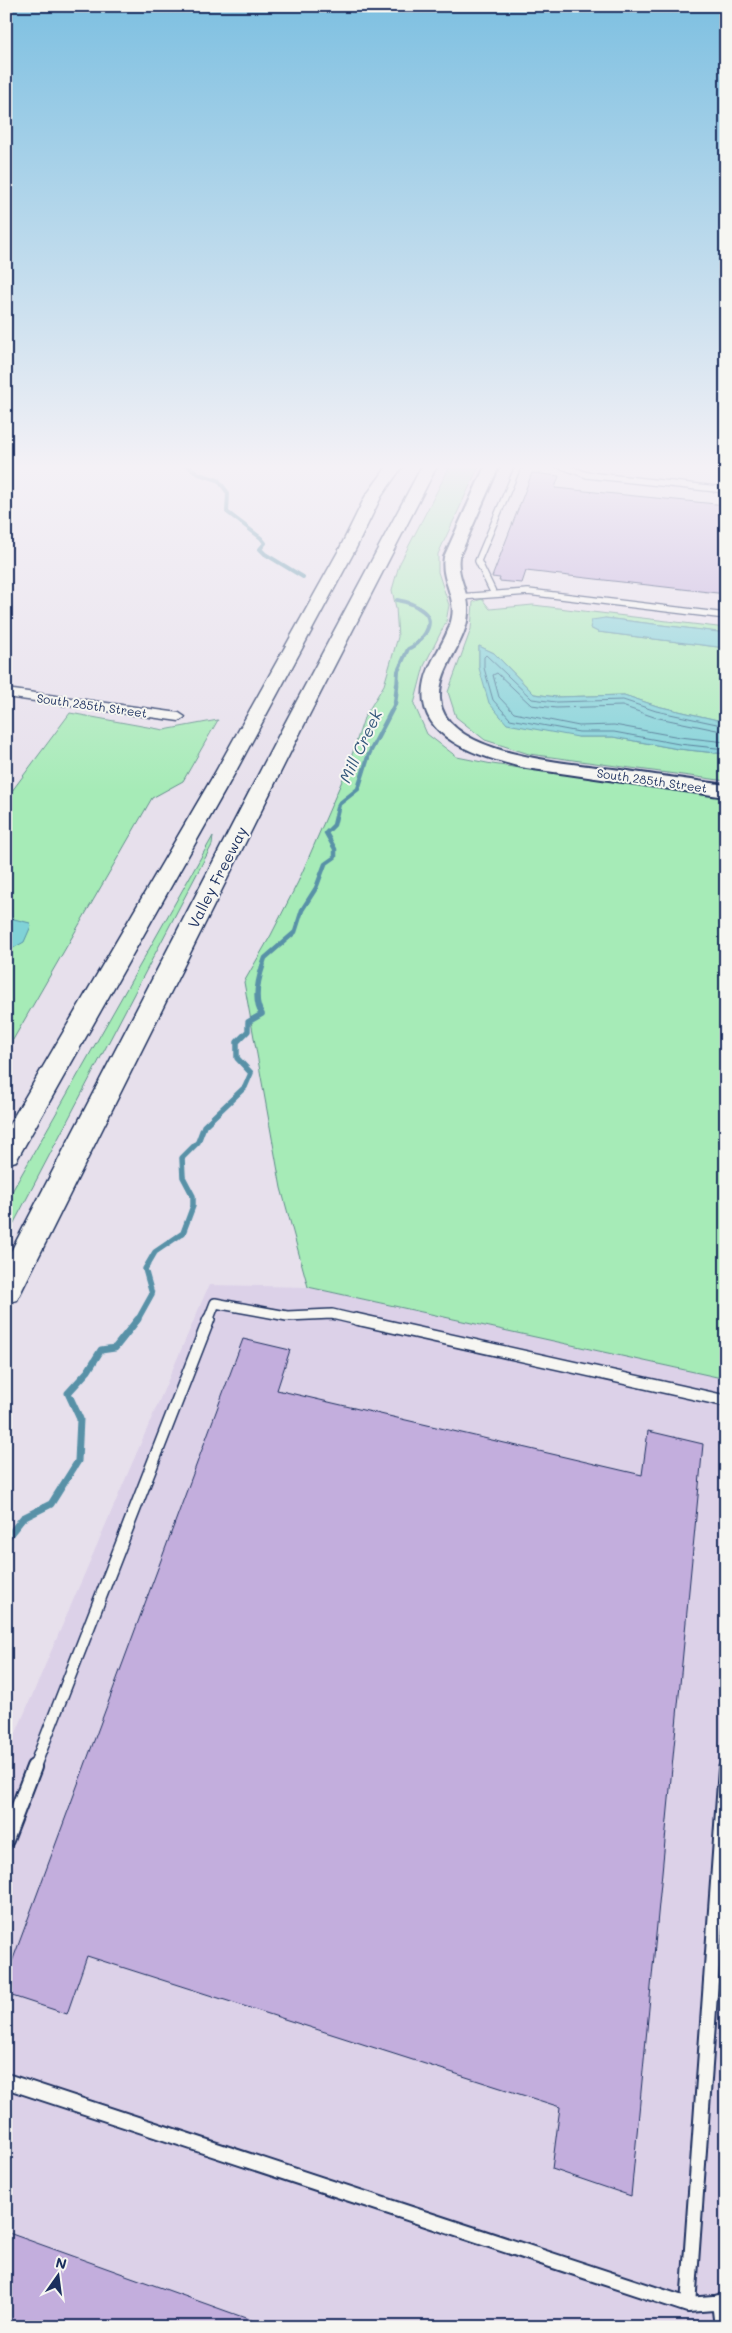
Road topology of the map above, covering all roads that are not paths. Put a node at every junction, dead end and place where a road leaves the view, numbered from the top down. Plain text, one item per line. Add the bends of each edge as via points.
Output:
1 (334, 573) edge
2 (374, 573) edge
3 (453, 573) edge
4 (484, 573) edge
5 (494, 594) junction
6 (459, 596) junction
7 (726, 616) edge
8 (6, 693) edge
9 (179, 716) dead end
10 (726, 791) edge
11 (6, 1154) edge
12 (6, 1291) edge
13 (726, 1401) edge
14 (726, 1770) edge
15 (6, 1840) edge
16 (6, 2081) edge
17 (723, 2302) edge
18 (688, 2305) junction
19 (722, 2327) edge

1 - 11 highway via 226,771
2 - 12 highway, Valley Freeway
3 - 6 street, South 285th Street
4 - 5 lane
5 - 6 lane
5 - 7 lane via 528,592
6 - 10 street, South 285th Street via 460,618 434,680 432,696 438,718 462,741 526,762
8 - 9 street, South 285th Street
13 - 15 lane via 332,1314 287,1316 215,1303
14 - 18 lane
16 - 18 lane
17 - 18 lane
17 - 19 lane

